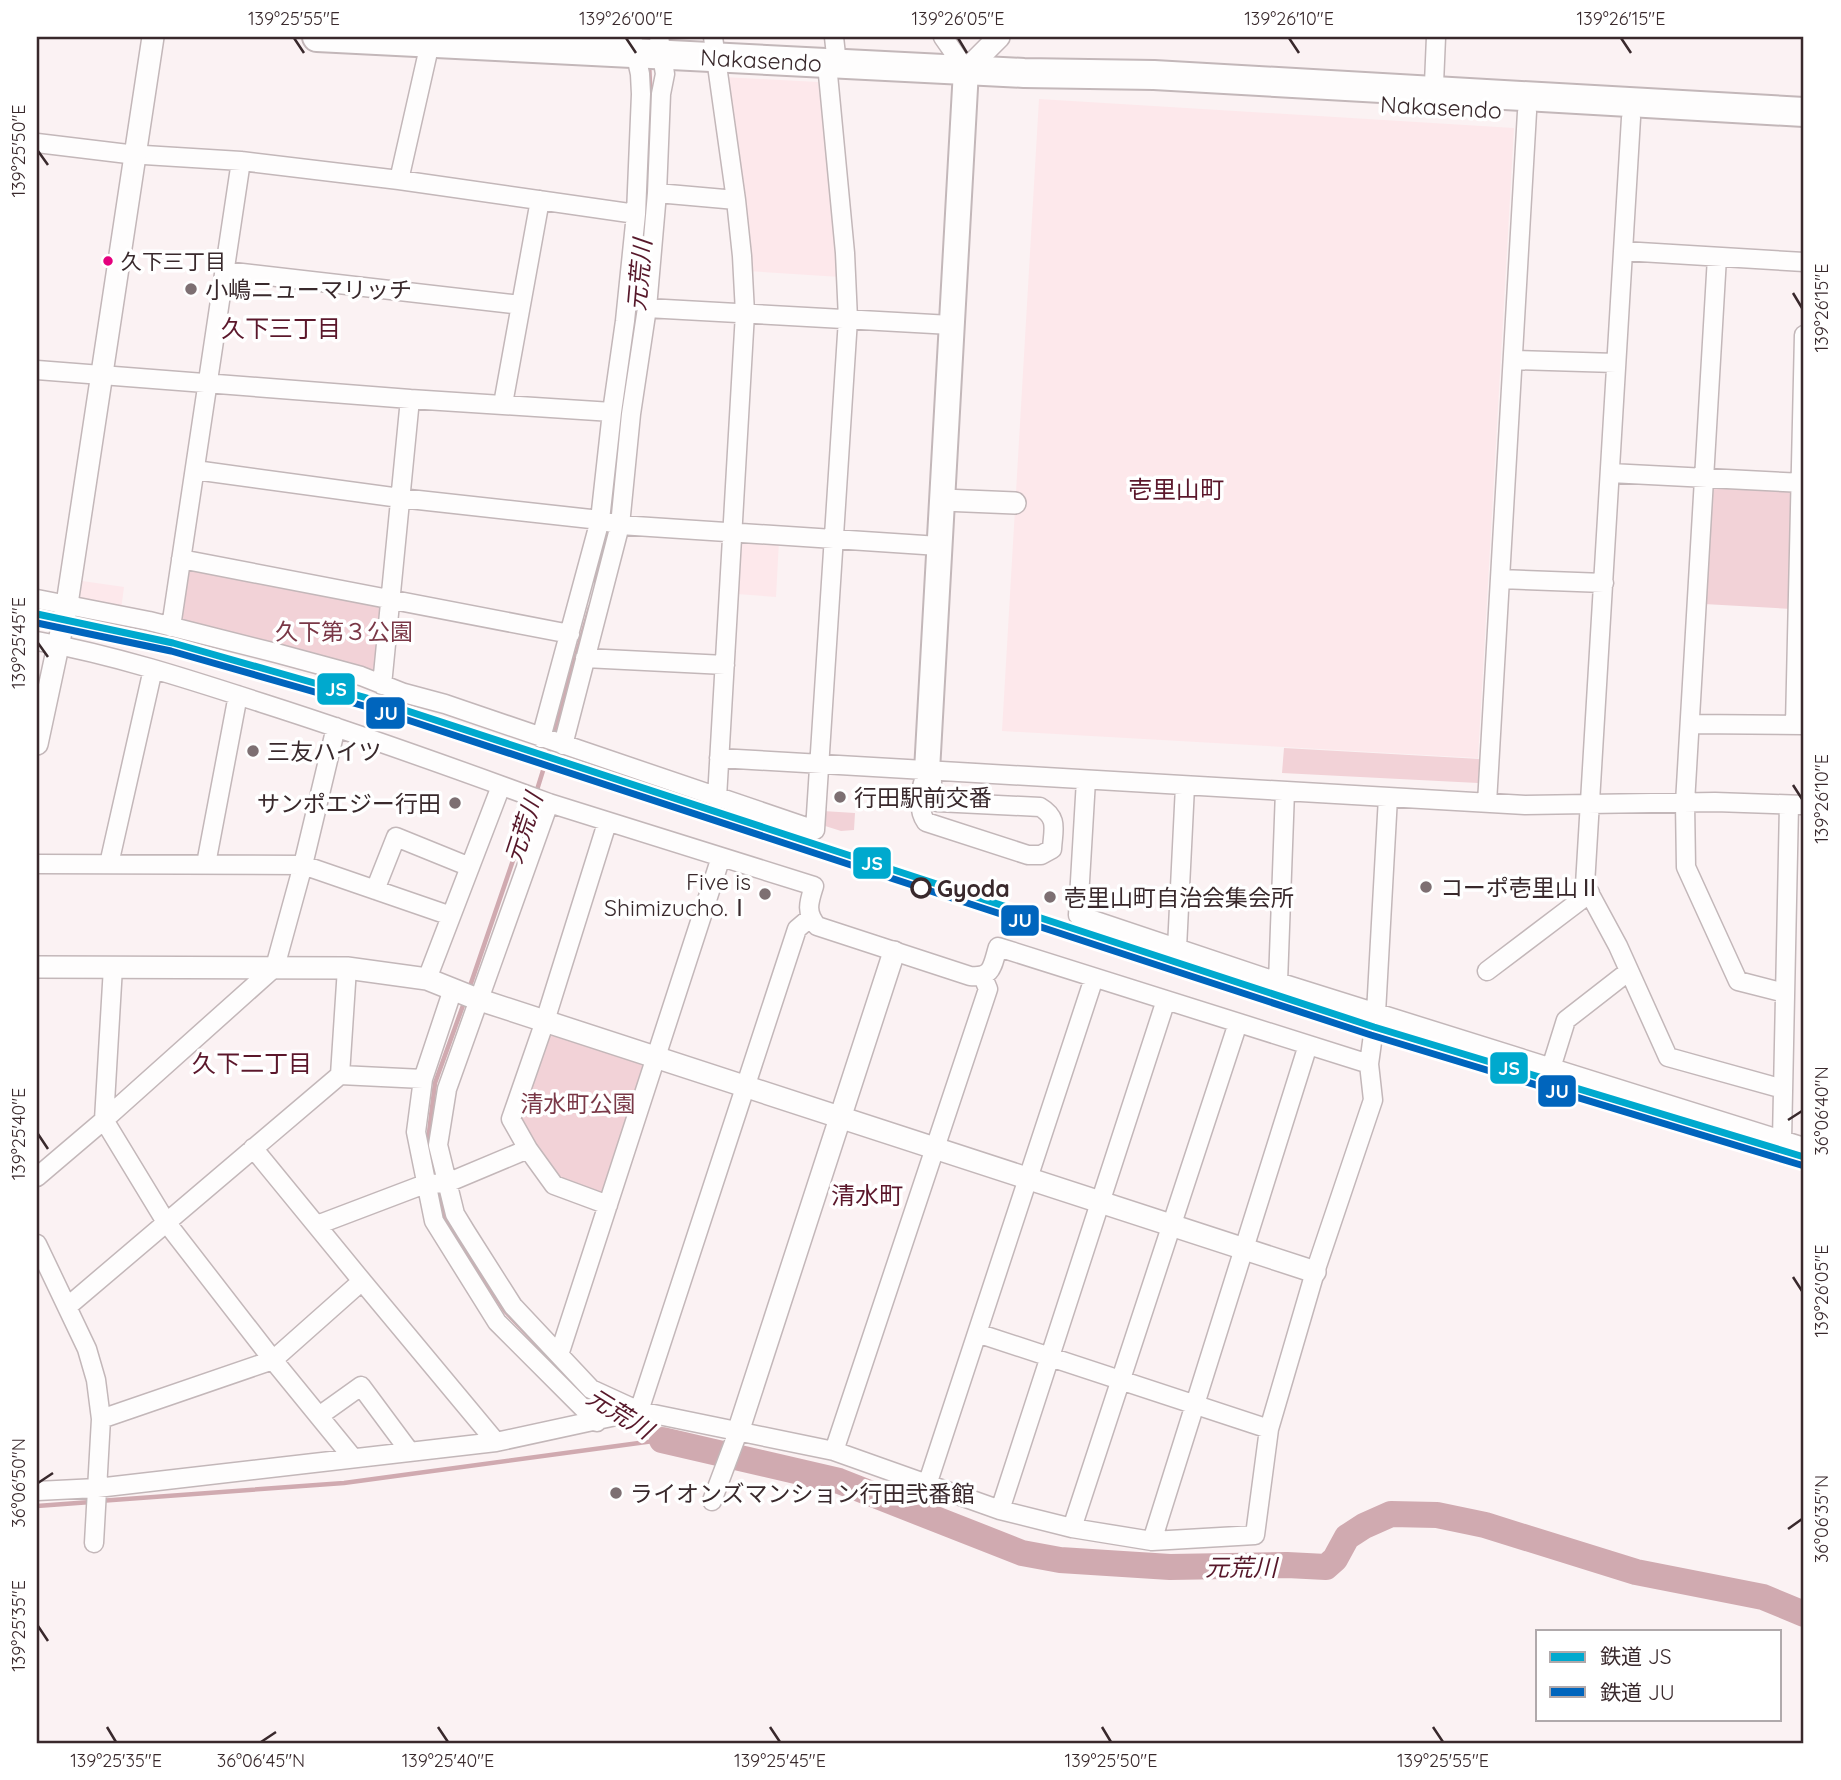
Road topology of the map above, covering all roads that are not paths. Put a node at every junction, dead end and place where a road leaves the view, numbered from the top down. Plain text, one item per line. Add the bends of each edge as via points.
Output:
1 (153, 37) edge
2 (317, 37) edge
3 (943, 37) edge
4 (976, 37) edge
5 (999, 37) edge
6 (1436, 37) edge
7 (513, 42) edge
8 (430, 43) junction
9 (647, 45) edge
10 (714, 47) edge
11 (832, 55) edge
12 (966, 70) junction
13 (1433, 99) junction
14 (1527, 112) junction
15 (1804, 112) edge
16 (1630, 118) junction
17 (1804, 129) edge
18 (37, 143) edge
19 (135, 155) junction
20 (241, 162) junction
21 (399, 180) junction
22 (657, 193) junction
23 (540, 200) junction
24 (736, 200) junction
25 (636, 214) junction
26 (1623, 251) junction
27 (1717, 257) junction
28 (1804, 262) edge
29 (225, 271) junction
30 (521, 305) junction
31 (647, 308) junction
32 (745, 313) junction
33 (848, 319) junction
34 (951, 326) junction
35 (1804, 335) edge
36 (1513, 360) junction
37 (1616, 363) junction
38 (37, 369) edge
39 (101, 376) junction
40 (208, 384) junction
41 (410, 399) junction
42 (503, 404) junction
43 (612, 412) junction
44 (195, 470) junction
45 (1610, 473) junction
46 (1703, 479) junction
47 (1802, 483) edge
48 (400, 498) junction
49 (943, 500) junction
50 (1015, 503) dead end
51 (600, 520) junction
52 (620, 525) junction
53 (733, 533) junction
54 (835, 540) junction
55 (939, 546) junction
56 (181, 559) junction
57 (1500, 579) junction
58 (1604, 583) junction
59 (37, 599) edge
60 (390, 599) junction
61 (67, 604) junction
62 (171, 627) junction
63 (570, 634) junction
64 (37, 641) edge
65 (58, 645) junction
66 (585, 658) junction
67 (725, 666) junction
68 (153, 669) junction
69 (382, 685) junction
70 (238, 695) junction
71 (1690, 724) junction
72 (1799, 725) edge
73 (336, 727) junction
74 (541, 738) junction
75 (37, 744) edge
76 (563, 745) junction
77 (719, 758) junction
78 (820, 764) junction
79 (927, 771) junction
80 (1086, 780) junction
81 (501, 786) junction
82 (1185, 786) junction
83 (1285, 791) junction
84 (1388, 797) junction
85 (717, 798) junction
86 (549, 803) junction
87 (1487, 803) junction
88 (1685, 803) junction
89 (1591, 804) junction
90 (1797, 805) edge
91 (607, 823) junction
92 (721, 857) junction
93 (37, 864) edge
94 (110, 864) junction
95 (206, 864) junction
96 (303, 865) junction
97 (470, 867) junction
98 (375, 890) junction
99 (1590, 893) junction
100 (451, 916) junction
101 (810, 918) junction
102 (1177, 948) junction
103 (894, 952) junction
104 (37, 967) edge
105 (113, 967) junction
106 (275, 967) junction
107 (346, 968) junction
108 (1487, 971) dead end
109 (1629, 971) junction
110 (983, 977) junction
111 (1094, 978) junction
112 (427, 979) junction
113 (1278, 982) junction
114 (453, 989) junction
115 (1785, 993) junction
116 (477, 999) junction
117 (1166, 1000) junction
118 (1376, 1013) junction
119 (545, 1021) junction
120 (1238, 1023) junction
121 (1308, 1045) junction
122 (656, 1056) junction
123 (1369, 1064) junction
124 (1550, 1068) junction
125 (340, 1075) junction
126 (423, 1079) junction
127 (746, 1085) junction
128 (1783, 1089) junction
129 (841, 1116) junction
130 (104, 1120) junction
131 (1782, 1140) junction
132 (254, 1147) junction
133 (1804, 1147) edge
134 (528, 1149) junction
135 (936, 1149) junction
136 (37, 1177) edge
137 (1028, 1178) junction
138 (447, 1183) junction
139 (425, 1184) junction
140 (1099, 1201) junction
141 (608, 1205) junction
142 (166, 1222) junction
143 (317, 1225) junction
144 (1172, 1225) junction
145 (37, 1244) edge
146 (1243, 1248) junction
147 (1315, 1272) junction
148 (362, 1281) junction
149 (67, 1307) junction
150 (977, 1333) junction
151 (559, 1355) junction
152 (1050, 1359) junction
153 (273, 1360) junction
154 (1122, 1382) junction
155 (1193, 1406) junction
156 (639, 1411) junction
157 (319, 1416) junction
158 (101, 1419) junction
159 (597, 1422) junction
160 (1269, 1429) junction
161 (496, 1442) junction
162 (733, 1444) junction
163 (834, 1451) junction
164 (410, 1452) junction
165 (353, 1458) junction
166 (927, 1485) junction
167 (97, 1490) junction
168 (37, 1491) edge
169 (712, 1501) dead end
170 (1000, 1510) junction
171 (1073, 1528) junction
172 (1152, 1541) junction
173 (94, 1542) dead end

1 - 19 street
2 - 8 highway, Nakasendo
3 - 12 street
4 - 12 street
5 - 12 street
6 - 13 street
7 - 8 highway, Nakasendo
7 - 9 highway, Nakasendo
8 - 21 street
9 - 10 highway, Nakasendo
9 - 22 street via 666,74
9 - 25 street
10 - 11 highway, Nakasendo
10 - 24 street
11 - 12 highway, Nakasendo
11 - 33 street
12 - 13 highway, Nakasendo via 1154,75
12 - 34 main road
13 - 14 highway, Nakasendo
13 - 15 highway, Nakasendo
14 - 16 highway, Nakasendo
14 - 36 street
16 - 17 highway, Nakasendo
16 - 26 street
18 - 19 street
19 - 20 street
19 - 39 street
20 - 21 street
20 - 29 street
21 - 23 street
22 - 24 street
22 - 31 street
23 - 25 street
23 - 30 street
24 - 32 street
25 - 43 street
26 - 27 street
26 - 37 street
27 - 28 street
27 - 46 street
29 - 30 street
29 - 40 street
30 - 42 street
31 - 32 street
31 - 52 street
32 - 33 street
32 - 53 street
33 - 34 street
33 - 54 street
34 - 49 main road
35 - 47 street
36 - 37 street
36 - 57 street
37 - 45 street
38 - 39 street
39 - 40 street
39 - 61 street
40 - 41 street
40 - 44 street
41 - 42 street
41 - 48 street
42 - 43 street
43 - 51 street
44 - 48 street
44 - 56 street
45 - 46 street
45 - 58 street
46 - 47 street
46 - 71 street
47 - 72 street
48 - 51 street
48 - 60 street
49 - 50 street
49 - 55 main road
51 - 52 street
51 - 63 street
52 - 53 street
52 - 66 street
53 - 54 street
53 - 67 street
54 - 55 street
54 - 78 street
55 - 79 main road
56 - 60 street
56 - 62 street
57 - 58 street
57 - 87 street
58 - 89 street
59 - 61 street
60 - 63 street
60 - 69 street
61 - 62 street
61 - 65 street
62 - 69 street
63 - 74 street
64 - 65 street
65 - 68 street
65 - 75 street
66 - 67 street
66 - 76 street
67 - 77 street
68 - 70 street
68 - 94 street
69 - 74 street
70 - 73 street
70 - 95 street
71 - 72 street
71 - 88 street
73 - 81 street
73 - 96 street
74 - 76 street
76 - 85 street
77 - 78 street
77 - 85 street
78 - 79 street
78 - 85 street via 815,830
79 - 79 street via 937,802 1040,807 1049,812 1052,849 1028,855 926,821 920,813
79 - 80 street
80 - 82 street
80 - 102 street via 1077,915
81 - 86 street
81 - 97 street
82 - 83 street
82 - 102 street
83 - 84 street
83 - 113 street
84 - 87 street
84 - 118 street
86 - 91 street
86 - 116 street
87 - 89 street
88 - 89 street
88 - 90 street
88 - 115 street via 1686,867 1738,981
89 - 99 street via 1585,885
90 - 115 street
91 - 92 street
91 - 119 street
92 - 101 street via 814,886
92 - 122 street
93 - 94 street
94 - 95 street
95 - 96 street
96 - 98 street
96 - 106 street
97 - 98 street via 396,838
97 - 100 street
98 - 100 street
99 - 108 street
99 - 109 street
100 - 112 street
101 - 103 street via 817,926
101 - 127 street via 797,929
102 - 113 street
103 - 110 street
103 - 129 street
104 - 105 street
105 - 106 street
105 - 130 street
106 - 107 street
106 - 130 street
107 - 112 street
107 - 125 street
109 - 124 street via 1566,1020
109 - 128 street via 1668,1057
110 - 111 street via 998,947
110 - 135 street via 988,989
111 - 117 street
111 - 137 street
112 - 114 street
113 - 118 street
114 - 116 street
114 - 126 street
115 - 128 street
116 - 119 street
116 - 138 street via 447,1089 438,1145
117 - 120 street
117 - 140 street
118 - 123 street
118 - 124 street
119 - 122 street
119 - 134 street via 511,1119
120 - 121 street
120 - 144 street
121 - 123 street
121 - 146 street
122 - 127 street
122 - 141 street
123 - 147 street via 1373,1100
124 - 131 street
125 - 126 street
125 - 132 street
126 - 139 street via 416,1132
127 - 129 street
127 - 156 street
128 - 131 street
129 - 135 street
129 - 162 street
130 - 136 street
130 - 142 street
131 - 133 street
132 - 142 street
132 - 143 street
134 - 138 street
134 - 141 street via 554,1185
135 - 137 street
135 - 163 street
137 - 140 street
137 - 150 street
138 - 139 street
138 - 151 street via 455,1214 513,1306
139 - 143 street
139 - 159 street via 434,1220 497,1322
140 - 144 street
140 - 152 street
141 - 151 street
142 - 149 street
142 - 153 street
143 - 148 street
144 - 146 street
144 - 154 street
145 - 149 street
146 - 147 street
146 - 155 street
147 - 160 street
148 - 153 street
148 - 161 street
149 - 158 street via 87,1349
150 - 152 street
150 - 166 street
151 - 156 street via 591,1389
152 - 154 street
152 - 170 street
153 - 157 street
153 - 158 street
154 - 155 street
154 - 171 street
155 - 160 street
155 - 172 street
156 - 159 street
156 - 162 street
157 - 164 street via 361,1386
157 - 165 street
158 - 167 street
159 - 161 street
160 - 172 street via 1255,1535
161 - 164 street
162 - 163 street
162 - 169 street
163 - 166 street
164 - 165 street
165 - 167 street
166 - 170 street
167 - 168 street
167 - 173 street
170 - 171 street
171 - 172 street

